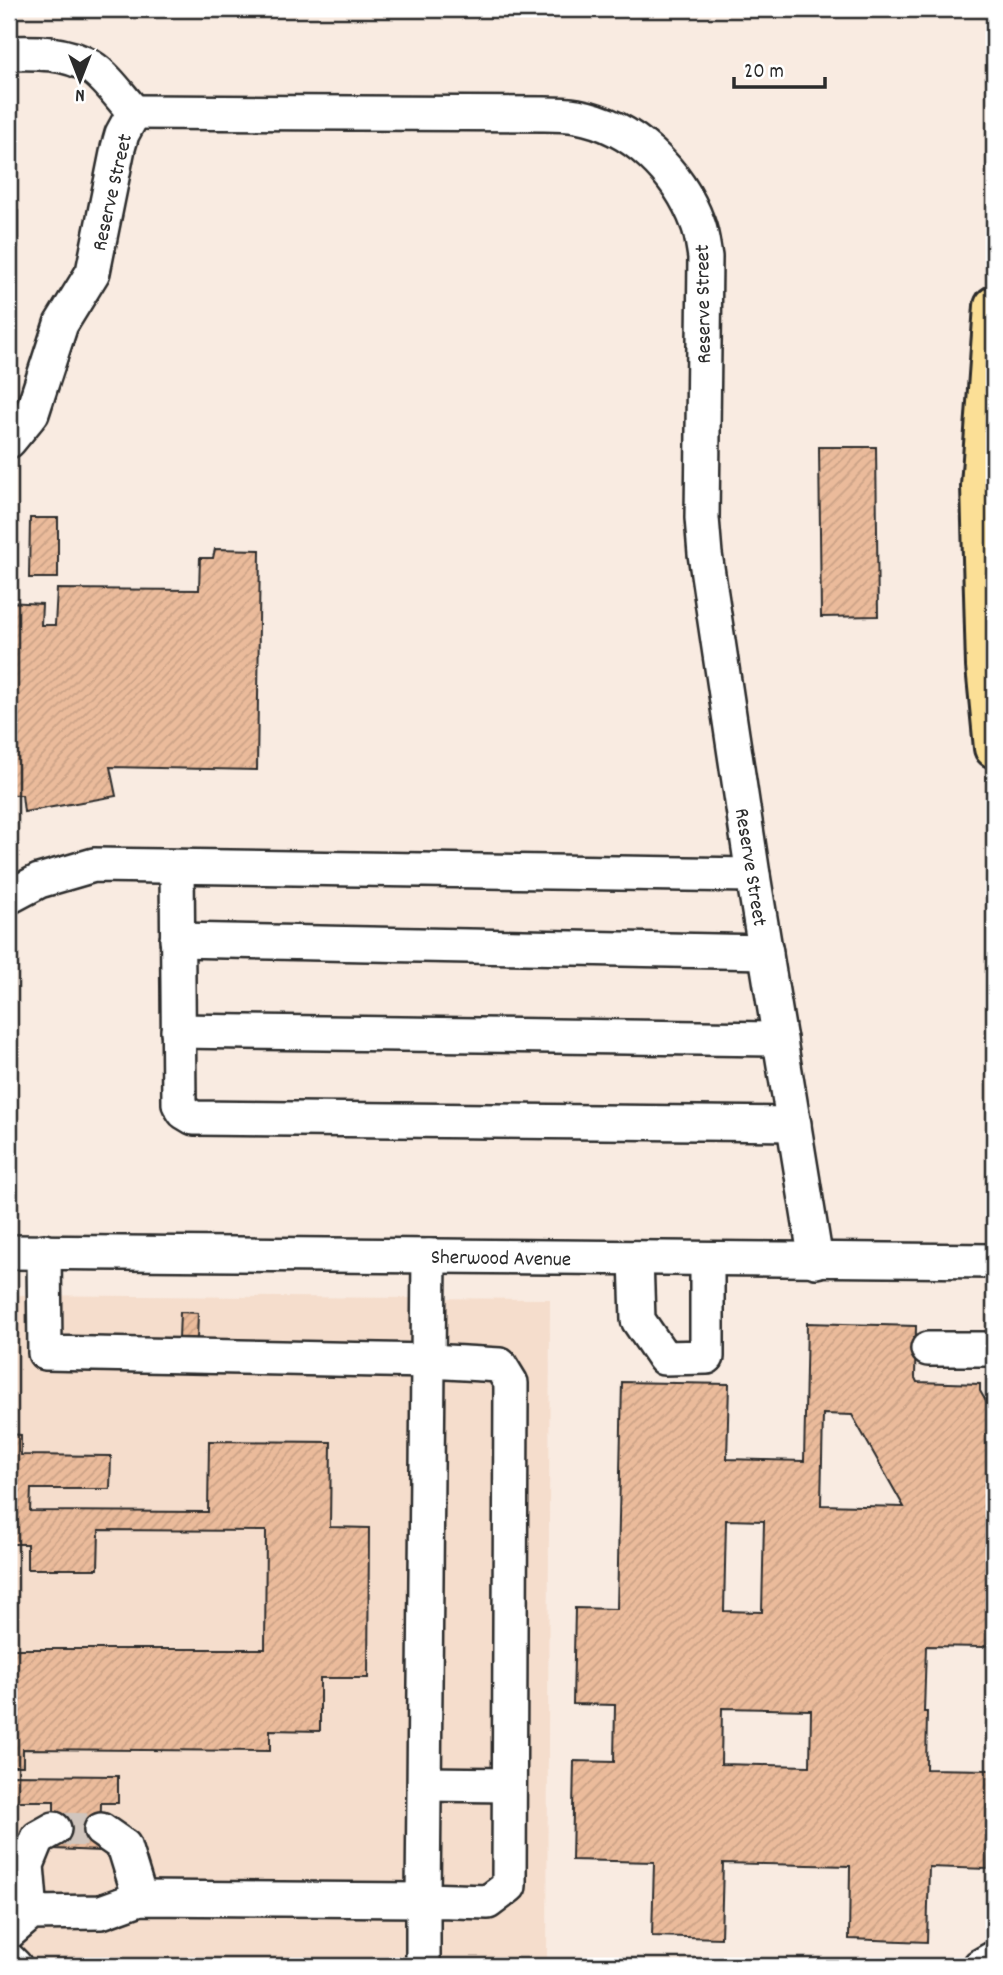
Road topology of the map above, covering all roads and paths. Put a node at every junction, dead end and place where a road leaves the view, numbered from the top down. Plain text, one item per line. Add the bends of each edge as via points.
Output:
1 (9, 53) edge
2 (134, 112) junction
3 (994, 306) edge
4 (9, 441) edge
5 (994, 748) edge
6 (177, 867) junction
7 (753, 875) junction
8 (9, 897) edge
9 (177, 940) junction
10 (766, 952) junction
11 (178, 1031) junction
12 (780, 1039) junction
13 (794, 1124) junction
14 (44, 1251) junction
15 (9, 1252) edge
16 (429, 1256) junction
17 (636, 1258) junction
18 (707, 1259) junction
19 (816, 1261) junction
20 (994, 1261) edge
21 (928, 1349) dead end
22 (994, 1349) edge
23 (429, 1361) junction
24 (425, 1784) junction
25 (509, 1785) junction
26 (54, 1829) dead end
27 (101, 1830) tunnel mouth
28 (140, 1898) junction
29 (424, 1900) junction
30 (20, 1922) edge
31 (994, 1958) edge
32 (9, 1960) edge
33 (15, 1966) edge
34 (423, 1966) edge
35 (980, 1966) edge

1 - 2 street via 42,52 93,68
2 - 4 street, Reserve Street via 118,148 93,272 61,324 32,413
2 - 7 street, Reserve Street via 577,116 624,134 678,183 699,227 705,257 702,518
3 - 5 highway via 981,486 986,666
6 - 7 street
6 - 8 street via 94,865 39,881
6 - 9 street
7 - 10 street, Reserve Street
9 - 10 street
9 - 11 street
10 - 12 street, Reserve Street
11 - 12 street
11 - 13 street via 179,1104 194,1118
12 - 13 street, Reserve Street
13 - 19 street, Reserve Street
14 - 15 street, Sherwood Avenue
14 - 16 street, Sherwood Avenue
14 - 23 street via 45,1353
16 - 17 street, Sherwood Avenue
16 - 23 street
17 - 18 street, Sherwood Avenue
17 - 18 street via 638,1320 664,1358 706,1357
18 - 19 street, Sherwood Avenue
19 - 20 street, Sherwood Avenue
21 - 22 street
23 - 24 street
23 - 25 street via 500,1365 511,1383
24 - 25 street
24 - 29 street
25 - 29 street via 509,1886 488,1902
26 - 30 street via 38,1838 27,1865
27 - 28 street via 124,1846
28 - 29 street
28 - 30 street via 101,1912
29 - 34 street
31 - 35 street
32 - 33 street

